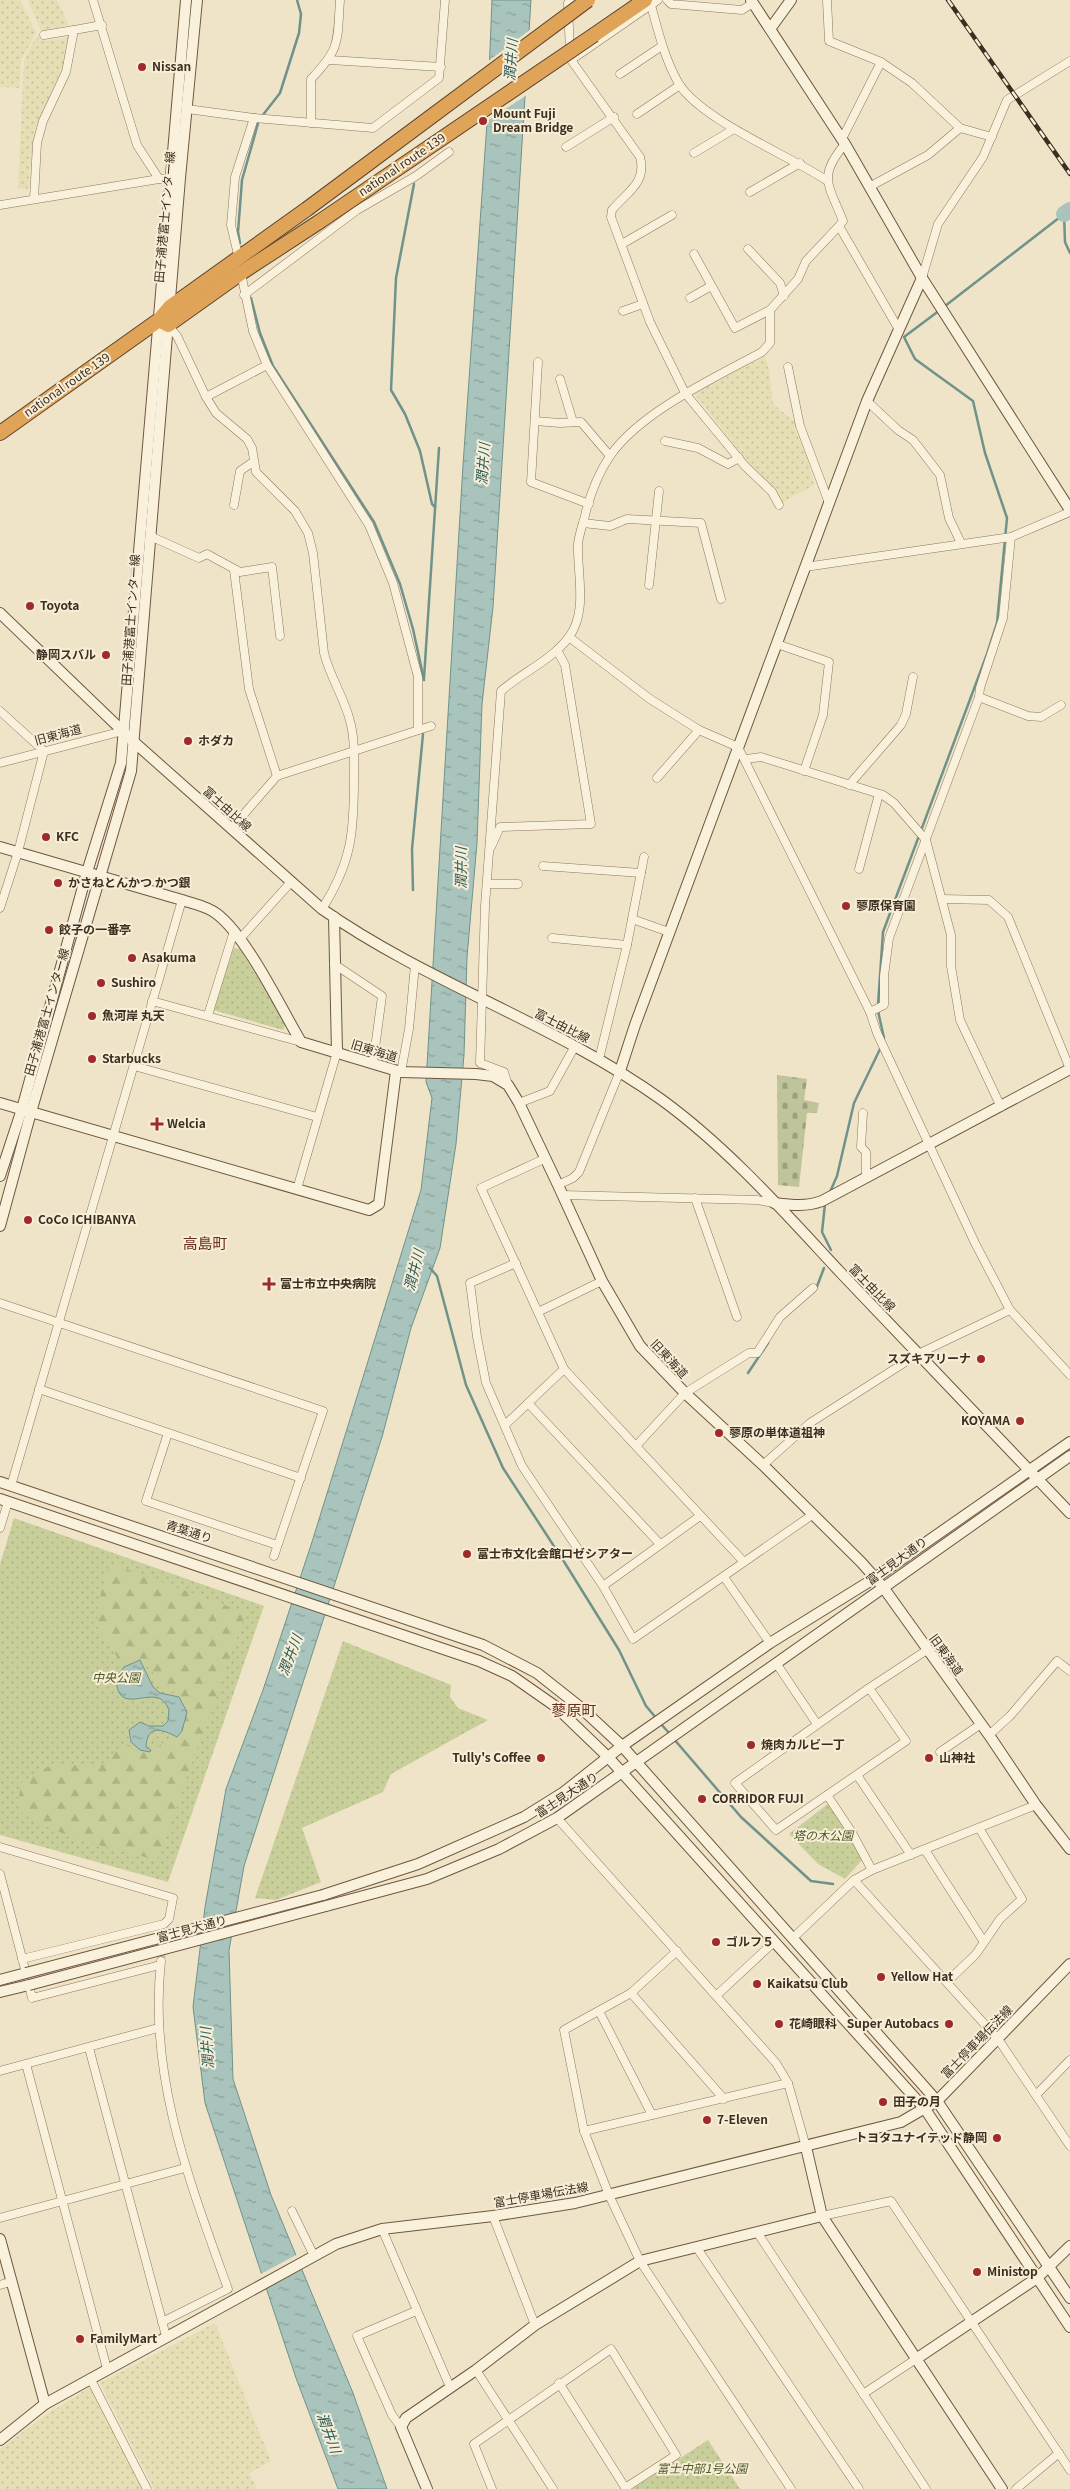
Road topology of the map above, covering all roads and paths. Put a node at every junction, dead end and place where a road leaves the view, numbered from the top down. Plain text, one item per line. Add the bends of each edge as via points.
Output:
1 (93, 0) edge
2 (186, 0) edge
3 (197, 0) edge
4 (340, 0) edge
5 (445, 0) edge
6 (573, 0) edge
7 (588, 0) edge
8 (667, 0) edge
9 (791, 0) edge
10 (826, 0) edge
11 (752, 1) edge
12 (651, 2) edge
13 (102, 25) junction
14 (770, 29) junction
15 (74, 30) junction
16 (44, 35) dead end
17 (662, 46) junction
18 (330, 60) junction
19 (571, 60) junction
20 (1070, 61) edge
21 (881, 62) junction
22 (441, 67) junction
23 (620, 74) dead end
24 (680, 84) junction
25 (187, 110) junction
26 (637, 114) dead end
27 (614, 117) junction
28 (254, 118) junction
29 (311, 123) junction
30 (734, 128) junction
31 (960, 128) junction
32 (992, 137) junction
33 (843, 141) junction
34 (566, 147) dead end
35 (449, 152) dead end
36 (694, 153) dead end
37 (800, 163) junction
38 (169, 178) junction
39 (826, 180) junction
40 (871, 186) junction
41 (750, 192) dead end
42 (34, 199) junction
43 (0, 205) edge
44 (672, 215) dead end
45 (839, 226) junction
46 (622, 244) junction
47 (748, 249) dead end
48 (694, 254) dead end
49 (239, 259) junction
50 (241, 273) junction
51 (922, 278) junction
52 (711, 286) junction
53 (244, 295) junction
54 (784, 296) junction
55 (690, 298) dead end
56 (643, 304) junction
57 (170, 307) junction
58 (770, 310) junction
59 (623, 311) dead end
60 (164, 323) junction
61 (898, 328) junction
62 (538, 362) dead end
63 (267, 365) junction
64 (788, 367) dead end
65 (560, 379) dead end
66 (685, 393) junction
67 (206, 397) junction
68 (868, 401) junction
69 (535, 421) junction
70 (573, 422) junction
71 (0, 433) edge
72 (665, 441) dead end
73 (610, 456) junction
74 (739, 458) junction
75 (253, 462) junction
76 (659, 491) dead end
77 (829, 503) junction
78 (588, 504) junction
79 (234, 505) dead end
80 (779, 505) dead end
81 (1070, 511) edge
82 (656, 521) junction
83 (583, 523) junction
84 (150, 536) junction
85 (1007, 537) junction
86 (961, 543) junction
87 (806, 567) junction
88 (234, 570) junction
89 (650, 585) dead end
90 (721, 599) dead end
91 (0, 613) edge
92 (280, 636) dead end
93 (569, 637) junction
94 (776, 644) junction
95 (557, 650) junction
96 (913, 677) dead end
97 (980, 697) junction
98 (1061, 705) dead end
99 (0, 710) edge
100 (431, 726) dead end
101 (123, 730) junction
102 (418, 730) junction
103 (699, 730) junction
104 (134, 742) junction
105 (738, 747) junction
106 (354, 749) junction
107 (44, 751) junction
108 (746, 759) junction
109 (0, 763) edge
110 (804, 771) junction
111 (277, 776) junction
112 (657, 778) dead end
113 (849, 786) junction
114 (879, 794) junction
115 (231, 829) junction
116 (926, 840) junction
117 (0, 847) edge
118 (490, 848) junction
119 (18, 852) junction
120 (644, 857) dead end
121 (543, 866) dead end
122 (860, 869) dead end
123 (87, 872) junction
124 (641, 873) junction
125 (100, 876) junction
126 (290, 882) junction
127 (487, 884) junction
128 (518, 884) dead end
129 (942, 899) junction
130 (182, 900) junction
131 (0, 908) edge
132 (322, 909) junction
133 (334, 917) junction
134 (632, 919) junction
135 (669, 932) junction
136 (237, 935) junction
137 (552, 938) dead end
138 (627, 945) junction
139 (334, 964) junction
140 (417, 966) junction
141 (479, 998) junction
142 (152, 1000) junction
143 (870, 1012) junction
144 (208, 1016) junction
145 (301, 1042) junction
146 (574, 1046) junction
147 (337, 1052) junction
148 (599, 1059) junction
149 (373, 1063) junction
150 (134, 1066) junction
151 (1070, 1069) edge
152 (620, 1071) junction
153 (399, 1072) junction
154 (508, 1085) junction
155 (519, 1102) junction
156 (0, 1104) edge
157 (1001, 1107) junction
158 (26, 1111) junction
159 (863, 1113) dead end
160 (317, 1117) junction
161 (114, 1136) junction
162 (930, 1145) junction
163 (544, 1158) junction
164 (0, 1176) edge
165 (866, 1177) junction
166 (558, 1185) junction
167 (297, 1189) junction
168 (563, 1195) junction
169 (696, 1198) junction
170 (774, 1203) junction
171 (0, 1226) edge
172 (516, 1263) junction
173 (602, 1281) junction
174 (813, 1288) dead end
175 (0, 1303) edge
176 (1010, 1310) junction
177 (538, 1312) junction
178 (737, 1317) dead end
179 (59, 1322) junction
180 (918, 1354) junction
181 (564, 1369) junction
182 (1070, 1376) edge
183 (39, 1389) junction
184 (684, 1393) junction
185 (528, 1403) junction
186 (505, 1425) junction
187 (168, 1433) junction
188 (1070, 1442) edge
189 (636, 1446) junction
190 (1070, 1456) edge
191 (763, 1465) junction
192 (1029, 1470) junction
193 (301, 1478) junction
194 (1037, 1478) junction
195 (0, 1482) edge
196 (11, 1486) junction
197 (4, 1500) edge
198 (1070, 1513) edge
199 (812, 1515) junction
200 (700, 1516) junction
201 (0, 1528) edge
202 (660, 1544) junction
203 (277, 1545) junction
204 (274, 1556) dead end
205 (744, 1562) junction
206 (724, 1578) junction
207 (875, 1578) junction
208 (603, 1586) junction
209 (883, 1587) junction
210 (770, 1643) junction
211 (927, 1650) junction
212 (776, 1664) junction
213 (1070, 1671) edge
214 (869, 1688) junction
215 (817, 1724) junction
216 (981, 1724) junction
217 (989, 1735) junction
218 (622, 1746) junction
219 (940, 1752) dead end
220 (608, 1757) junction
221 (636, 1762) junction
222 (622, 1773) junction
223 (857, 1776) junction
224 (827, 1795) junction
225 (1036, 1805) junction
226 (557, 1818) junction
227 (979, 1828) junction
228 (1068, 1843) edge
229 (0, 1847) edge
230 (925, 1850) junction
231 (911, 1855) junction
232 (872, 1870) junction
233 (0, 1874) edge
234 (854, 1880) junction
235 (793, 1938) junction
236 (774, 1942) junction
237 (984, 1942) junction
238 (677, 1951) junction
239 (22, 1960) junction
240 (1070, 1964) edge
241 (26, 1973) junction
242 (0, 1980) edge
243 (948, 1981) junction
244 (29, 1985) junction
245 (0, 1992) edge
246 (631, 1993) junction
247 (717, 1995) junction
248 (599, 2011) junction
249 (158, 2028) junction
250 (998, 2039) junction
251 (89, 2048) junction
252 (1070, 2060) edge
253 (26, 2064) junction
254 (0, 2071) edge
255 (788, 2083) junction
256 (1036, 2095) junction
257 (724, 2099) junction
258 (937, 2101) junction
259 (925, 2110) junction
260 (652, 2115) junction
261 (584, 2131) junction
262 (1070, 2146) edge
263 (806, 2147) junction
264 (185, 2168) junction
265 (126, 2184) junction
266 (609, 2195) junction
267 (63, 2202) junction
268 (292, 2211) dead end
269 (493, 2216) junction
270 (822, 2216) junction
271 (0, 2218) edge
272 (382, 2229) junction
273 (757, 2232) junction
274 (0, 2239) edge
275 (1070, 2246) edge
276 (697, 2248) junction
277 (311, 2257) junction
278 (640, 2261) junction
279 (1049, 2267) junction
280 (1037, 2278) junction
281 (5, 2284) edge
282 (1070, 2298) edge
283 (416, 2311) junction
284 (972, 2321) junction
285 (162, 2322) junction
286 (534, 2325) junction
287 (1070, 2327) edge
288 (166, 2336) junction
289 (916, 2359) junction
290 (107, 2369) junction
291 (476, 2370) junction
292 (90, 2378) junction
293 (559, 2383) junction
294 (450, 2387) junction
295 (863, 2394) junction
296 (45, 2404) junction
297 (508, 2420) junction
298 (402, 2427) junction
299 (0, 2440) edge
300 (1059, 2453) junction
301 (1070, 2470) edge
302 (147, 2489) edge
303 (427, 2489) edge
304 (492, 2489) edge
305 (554, 2489) edge
306 (626, 2489) edge
307 (791, 2489) edge
308 (859, 2489) edge
309 (926, 2489) edge
310 (1002, 2489) edge
311 (1016, 2489) edge

1 - 13 street
2 - 38 street, 田子浦港富士インター線
3 - 25 street, 田子浦港富士インター線
4 - 18 street via 336,46
5 - 22 street
6 - 19 street via 568,3
7 - 49 highway, national route 139, bridge
8 - 11 street via 671,4 742,10
9 - 14 street
10 - 21 street via 830,41
11 - 14 street
12 - 17 street
12 - 19 street
12 - 50 highway, national route 139, bridge via 594,35
13 - 15 street
13 - 38 street via 137,145
14 - 33 street
15 - 16 street
15 - 42 street via 66,72 43,121 37,143
17 - 23 street
17 - 24 street
18 - 22 street
18 - 29 street via 311,79
19 - 27 street
20 - 32 street via 1006,100
21 - 31 street via 912,83
21 - 33 street
22 - 29 street via 439,78 373,128
24 - 26 street
24 - 30 street via 694,99
25 - 28 street
25 - 38 street, 田子浦港富士インター線
27 - 34 street
27 - 46 street via 642,164 636,186 612,210 611,217
28 - 29 street
28 - 49 street via 235,177 231,225
30 - 36 street
30 - 37 street
31 - 32 street
31 - 40 street via 928,155
32 - 51 street via 938,224
33 - 39 street via 832,159
33 - 40 street
35 - 53 street via 416,176 358,210
37 - 39 street
37 - 41 street
38 - 42 street
38 - 57 street, 田子浦港富士インター線
38 - 60 street, 田子浦港富士インター線
39 - 45 street via 843,221
40 - 51 street
42 - 43 street
44 - 46 street
45 - 54 street via 806,260 798,279
45 - 61 street
46 - 56 street
47 - 54 street via 780,283
48 - 52 street
49 - 57 highway, national route 139
50 - 53 street
50 - 60 highway, national route 139
51 - 61 street
51 - 81 street
52 - 55 street
52 - 58 street via 734,328
53 - 63 street via 253,331
54 - 58 street
56 - 59 street
56 - 66 street
57 - 60 highway, national route 139
58 - 66 street via 770,343 762,352
60 - 67 street via 177,336
60 - 71 highway, national route 139
60 - 84 street, 田子浦港富士インター線
60 - 101 street, 田子浦港富士インター線
61 - 68 street
62 - 69 street
63 - 67 street
63 - 102 street via 372,533 393,583 418,677
64 - 77 street via 800,426
65 - 70 street
66 - 73 street via 624,439
66 - 74 street
67 - 75 street via 216,413 247,439 252,448
68 - 77 street
68 - 86 street via 913,440 940,475 949,518
69 - 70 street
69 - 78 street via 531,482
70 - 73 street via 581,422
72 - 74 street via 698,448 728,464
73 - 78 street
74 - 80 street via 772,492
75 - 79 street via 240,470
75 - 106 street via 256,472 295,511 308,533 324,653 351,721
76 - 82 street
77 - 87 street
78 - 83 street
81 - 85 street
82 - 83 street via 627,519 610,526
82 - 89 street
82 - 90 street via 701,523
83 - 93 street via 578,540 579,615
84 - 88 street via 199,558 206,554
84 - 104 street, 田子浦港富士インター線
85 - 86 street
85 - 97 street via 1003,618 980,688
86 - 87 street
87 - 94 street
88 - 92 street via 272,567
88 - 111 street via 249,688
91 - 101 street, 富士由比線
93 - 95 street
93 - 103 street via 650,699
94 - 105 street
94 - 110 street via 829,662 823,715
95 - 118 street via 502,691
95 - 118 street via 565,665 591,824 500,827
96 - 113 street via 901,725
97 - 98 street via 1028,716 1041,717
97 - 116 street
99 - 107 street
100 - 102 street
101 - 104 street, 富士由比線
101 - 107 street, 旧東海道
101 - 123 street, 田子浦港富士インター線 via 121,763
102 - 106 street
103 - 105 street
103 - 112 street
104 - 115 street, 富士由比線
104 - 125 street, 田子浦港富士インター線 via 131,771
105 - 108 street
105 - 135 street
106 - 111 street
106 - 132 street via 353,836 343,872
107 - 109 street, 旧東海道
107 - 119 street
108 - 110 street via 761,757
108 - 143 street
110 - 113 street
111 - 115 street
113 - 114 street
114 - 116 street via 894,802
114 - 122 street
115 - 126 street, 富士由比線
116 - 129 street
116 - 143 street via 889,938 884,1005
117 - 119 street
118 - 127 street
119 - 123 street
119 - 131 street
120 - 124 street
121 - 124 street
123 - 125 street
123 - 158 street, 田子浦港富士インター線
124 - 134 street
125 - 130 street
125 - 158 street, 田子浦港富士インター線
126 - 132 street, 富士由比線
126 - 136 street
127 - 128 street
127 - 141 street
129 - 151 street via 989,900 1008,917
129 - 157 street via 951,934 951,966 960,1020
130 - 136 street via 218,914
130 - 142 street
132 - 133 street, 富士由比線
133 - 139 street, 旧東海道
133 - 140 street, 富士由比線
134 - 135 street
134 - 138 street
135 - 152 street
136 - 144 street
136 - 145 street
137 - 138 street
138 - 148 street
139 - 147 street, 旧東海道
139 - 149 street via 382,996
140 - 141 street, 富士由比線
140 - 153 street via 409,1029
141 - 146 street, 富士由比線
141 - 154 street via 480,1063 504,1072
142 - 144 street
142 - 150 street
143 - 162 street
144 - 145 street
145 - 147 street
146 - 148 street, 富士由比線
146 - 155 street via 550,1091
147 - 149 street, 旧東海道
147 - 160 street
148 - 152 street, 富士由比線
149 - 153 street, 旧東海道
150 - 160 street
150 - 161 street
151 - 157 street
152 - 166 street via 579,1172
152 - 170 street, 富士由比線 via 702,1131
153 - 154 street, 旧東海道 via 476,1074 492,1076
153 - 167 street via 379,1204 369,1210
154 - 155 street, 旧東海道
155 - 163 street, 旧東海道
156 - 158 street
157 - 162 street
158 - 161 street
158 - 164 street, 田子浦港富士インター線
158 - 171 street, 田子浦港富士インター線
159 - 165 street via 861,1147 866,1152
160 - 167 street
161 - 167 street
161 - 179 street
162 - 165 street
162 - 176 street
163 - 166 street, 旧東海道
163 - 172 street via 481,1188
165 - 170 street via 812,1204
166 - 168 street, 旧東海道
168 - 169 street
168 - 173 street, 旧東海道
169 - 170 street
169 - 178 street
170 - 180 street, 富士由比線
172 - 177 street
172 - 186 street via 470,1283 486,1383
173 - 177 street
173 - 184 street, 旧東海道 via 628,1330
174 - 184 street via 780,1317 757,1353 749,1353
175 - 179 street
176 - 180 street
176 - 182 street
177 - 181 street
179 - 183 street
179 - 193 street via 323,1411
180 - 191 street via 810,1424
180 - 192 street, 富士由比線
181 - 185 street
181 - 189 street
183 - 187 street
183 - 196 street
184 - 189 street
184 - 191 street, 旧東海道
185 - 186 street
185 - 202 street
186 - 208 street via 522,1466
187 - 193 street
187 - 203 street via 146,1501
188 - 192 street, 富士見大通り
189 - 200 street
190 - 194 street, 富士見大通り
191 - 199 street, 旧東海道
192 - 194 street, 富士由比線
192 - 207 street, 富士見大通り
193 - 203 street
194 - 198 street, 富士由比線
194 - 209 street, 富士見大通り
195 - 196 street, 青葉通り
196 - 218 street, 青葉通り via 483,1645 513,1659 555,1686
197 - 201 street
197 - 220 street via 479,1661 512,1676 555,1706
199 - 205 street
199 - 207 street, 旧東海道
200 - 202 street
200 - 205 street
202 - 208 street
203 - 204 street
205 - 206 street
206 - 208 street via 633,1639
206 - 210 street
207 - 209 street, 旧東海道
207 - 210 street, 富士見大通り
209 - 211 street, 旧東海道
209 - 212 street, 富士見大通り
210 - 218 street, 富士見大通り
211 - 214 street
211 - 216 street, 旧東海道
212 - 215 street
212 - 221 street, 富士見大通り
213 - 217 street via 1057,1660 1010,1716
214 - 215 street
214 - 223 street via 906,1741
215 - 224 street via 736,1783 776,1830
216 - 217 street, 旧東海道
216 - 219 street
217 - 225 street, 旧東海道
218 - 220 street, 富士見大通り
218 - 221 street, 青葉通り
220 - 222 street
220 - 241 street, 富士見大通り, bridge via 564,1792 498,1830 418,1864 322,1895
221 - 222 street, 富士見大通り
221 - 235 street, 青葉通り
222 - 226 street, 富士見大通り
222 - 236 street
223 - 224 street
223 - 231 street
224 - 232 street
225 - 227 street
225 - 228 street, 旧東海道
226 - 238 street
226 - 244 street, 富士見大通り, bridge via 499,1849 427,1879
227 - 230 street
227 - 237 street via 1022,1899 1000,1919
229 - 239 street via 173,1898 169,1919 164,1924
230 - 231 street
230 - 237 street
231 - 232 street
232 - 234 street
233 - 239 street
234 - 235 street
234 - 243 street
235 - 258 street, 青葉通り
236 - 247 street
236 - 259 street
237 - 243 street
238 - 246 street
238 - 247 street
239 - 241 street
240 - 250 street, 富士停車場伝法線
241 - 242 street, 富士見大通り
243 - 250 street
244 - 245 street, 富士見大通り
244 - 249 street via 32,1998 160,1963
246 - 248 street
246 - 257 street
247 - 255 street via 776,2062
248 - 260 street
248 - 261 street via 564,2030
249 - 251 street
249 - 264 street via 168,2098
250 - 256 street
250 - 258 street, 富士停車場伝法線
251 - 253 street
251 - 265 street
252 - 256 street
253 - 254 street
253 - 267 street
255 - 257 street
255 - 263 street
256 - 262 street
257 - 260 street
258 - 259 street, 富士停車場伝法線
258 - 279 street, 青葉通り
259 - 263 street, 富士停車場伝法線 via 882,2128
259 - 280 street
260 - 261 street
261 - 266 street
263 - 266 street, 富士停車場伝法線
263 - 270 street
264 - 265 street
264 - 285 street via 228,2289
265 - 267 street
265 - 285 street
266 - 269 street, 富士停車場伝法線
266 - 278 street
267 - 271 street
267 - 290 street
268 - 277 street
269 - 272 street, 富士停車場伝法線
269 - 286 street
270 - 273 street
270 - 284 street via 891,2201
270 - 289 street
272 - 277 street, 富士停車場伝法線 via 336,2244
272 - 283 street
273 - 276 street
273 - 295 street
274 - 281 street
275 - 279 street
276 - 278 street
276 - 308 street
277 - 288 street, 富士停車場伝法線
278 - 286 street
278 - 307 street
279 - 280 street
279 - 282 street, 青葉通り
280 - 284 street
280 - 287 street
281 - 296 street
283 - 294 street
283 - 298 street via 357,2336 392,2415
284 - 289 street
284 - 300 street
285 - 288 street
286 - 291 street
288 - 290 street, 富士停車場伝法線
289 - 295 street
289 - 310 street
290 - 292 street, 富士停車場伝法線
291 - 294 street
291 - 297 street
292 - 296 street, 富士停車場伝法線
292 - 302 street
293 - 297 street
293 - 306 street
293 - 306 street via 611,2349 676,2455
294 - 298 street via 406,2418
295 - 309 street
296 - 299 street, 富士停車場伝法線
297 - 304 street via 474,2444
297 - 305 street
298 - 303 street
300 - 301 street
300 - 311 street

